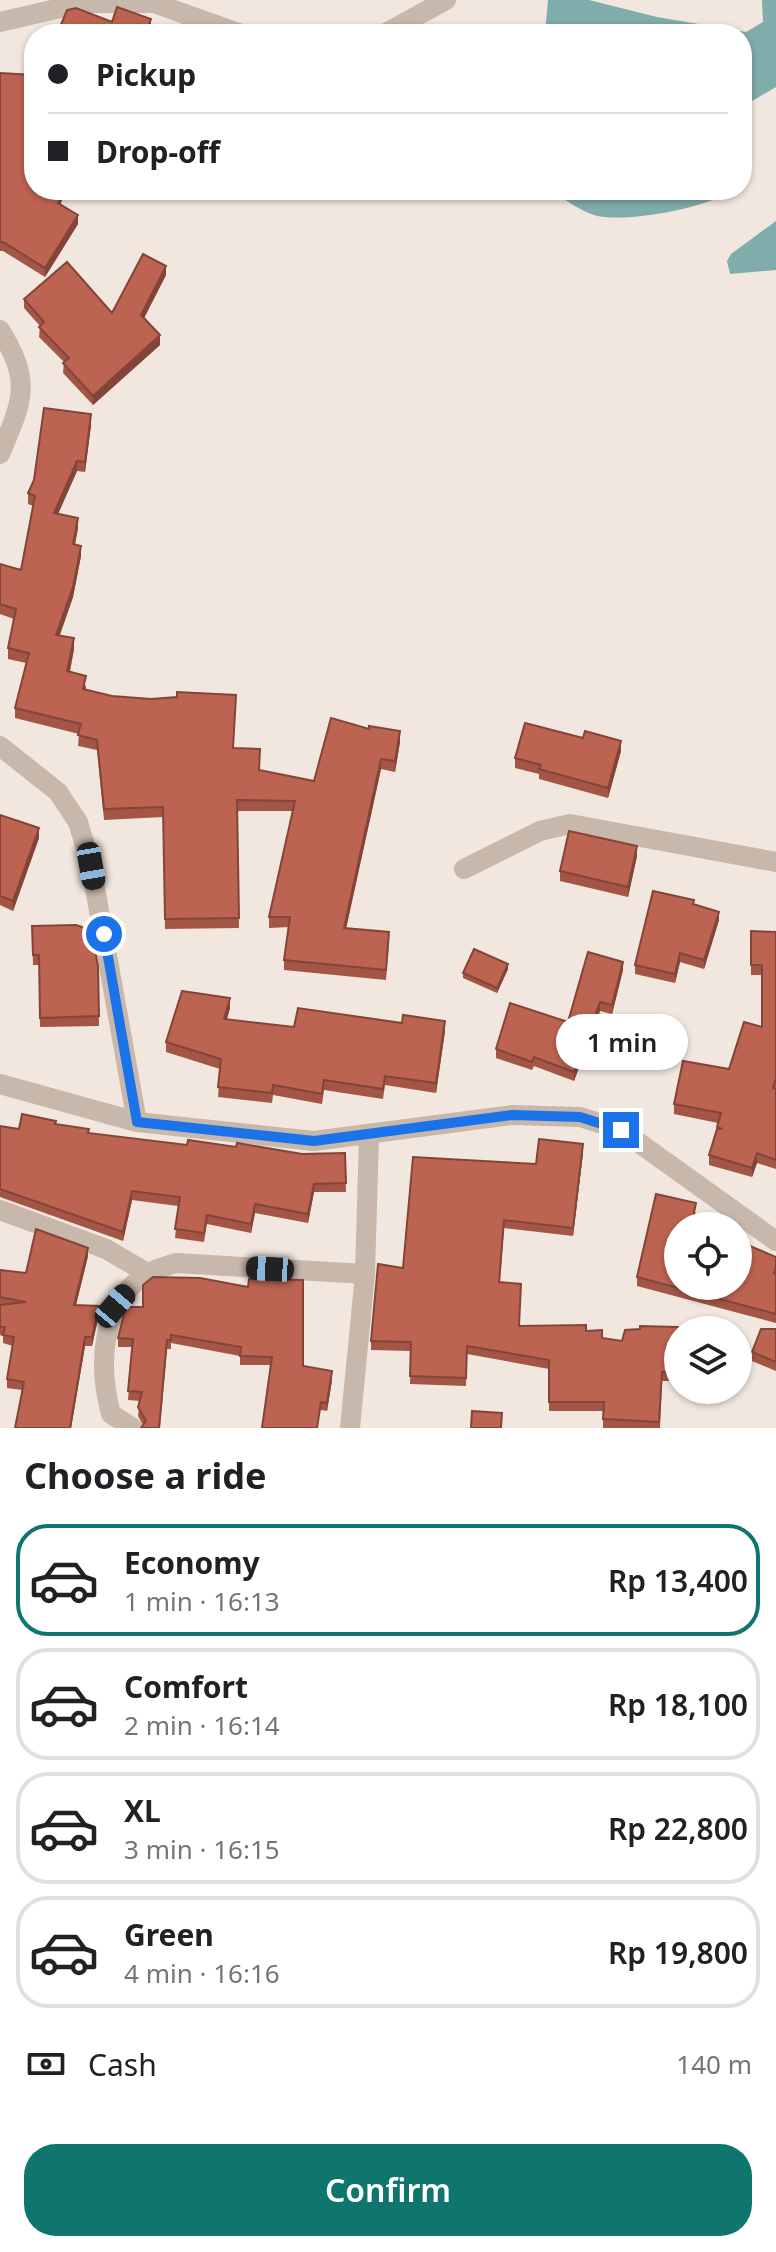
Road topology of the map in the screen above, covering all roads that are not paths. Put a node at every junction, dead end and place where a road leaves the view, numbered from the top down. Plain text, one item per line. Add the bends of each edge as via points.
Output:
1 (446, 0) edge
2 (1, 17) edge
3 (213, 24) edge
4 (402, 24) edge
5 (0, 330) edge
6 (0, 454) edge
7 (0, 746) edge
8 (776, 862) edge
9 (464, 869) dead end
10 (0, 1084) edge
11 (137, 1122) junction
12 (369, 1135) junction
13 (0, 1210) edge
14 (776, 1241) edge
15 (147, 1273) junction
16 (365, 1274) junction
17 (133, 1428) edge
18 (350, 1428) edge

1 - 4 street
2 - 3 street via 82,3 154,3
5 - 6 street via 18,359 22,384 20,408
7 - 11 street via 58,792 78,822 91,866
8 - 9 street via 570,824 540,831
10 - 11 street
11 - 12 street via 314,1141
12 - 14 street via 512,1115 580,1117 621,1130
12 - 16 street
13 - 15 street via 106,1249
15 - 16 street via 176,1263
15 - 17 street via 115,1306 103,1359 111,1414
16 - 18 street

